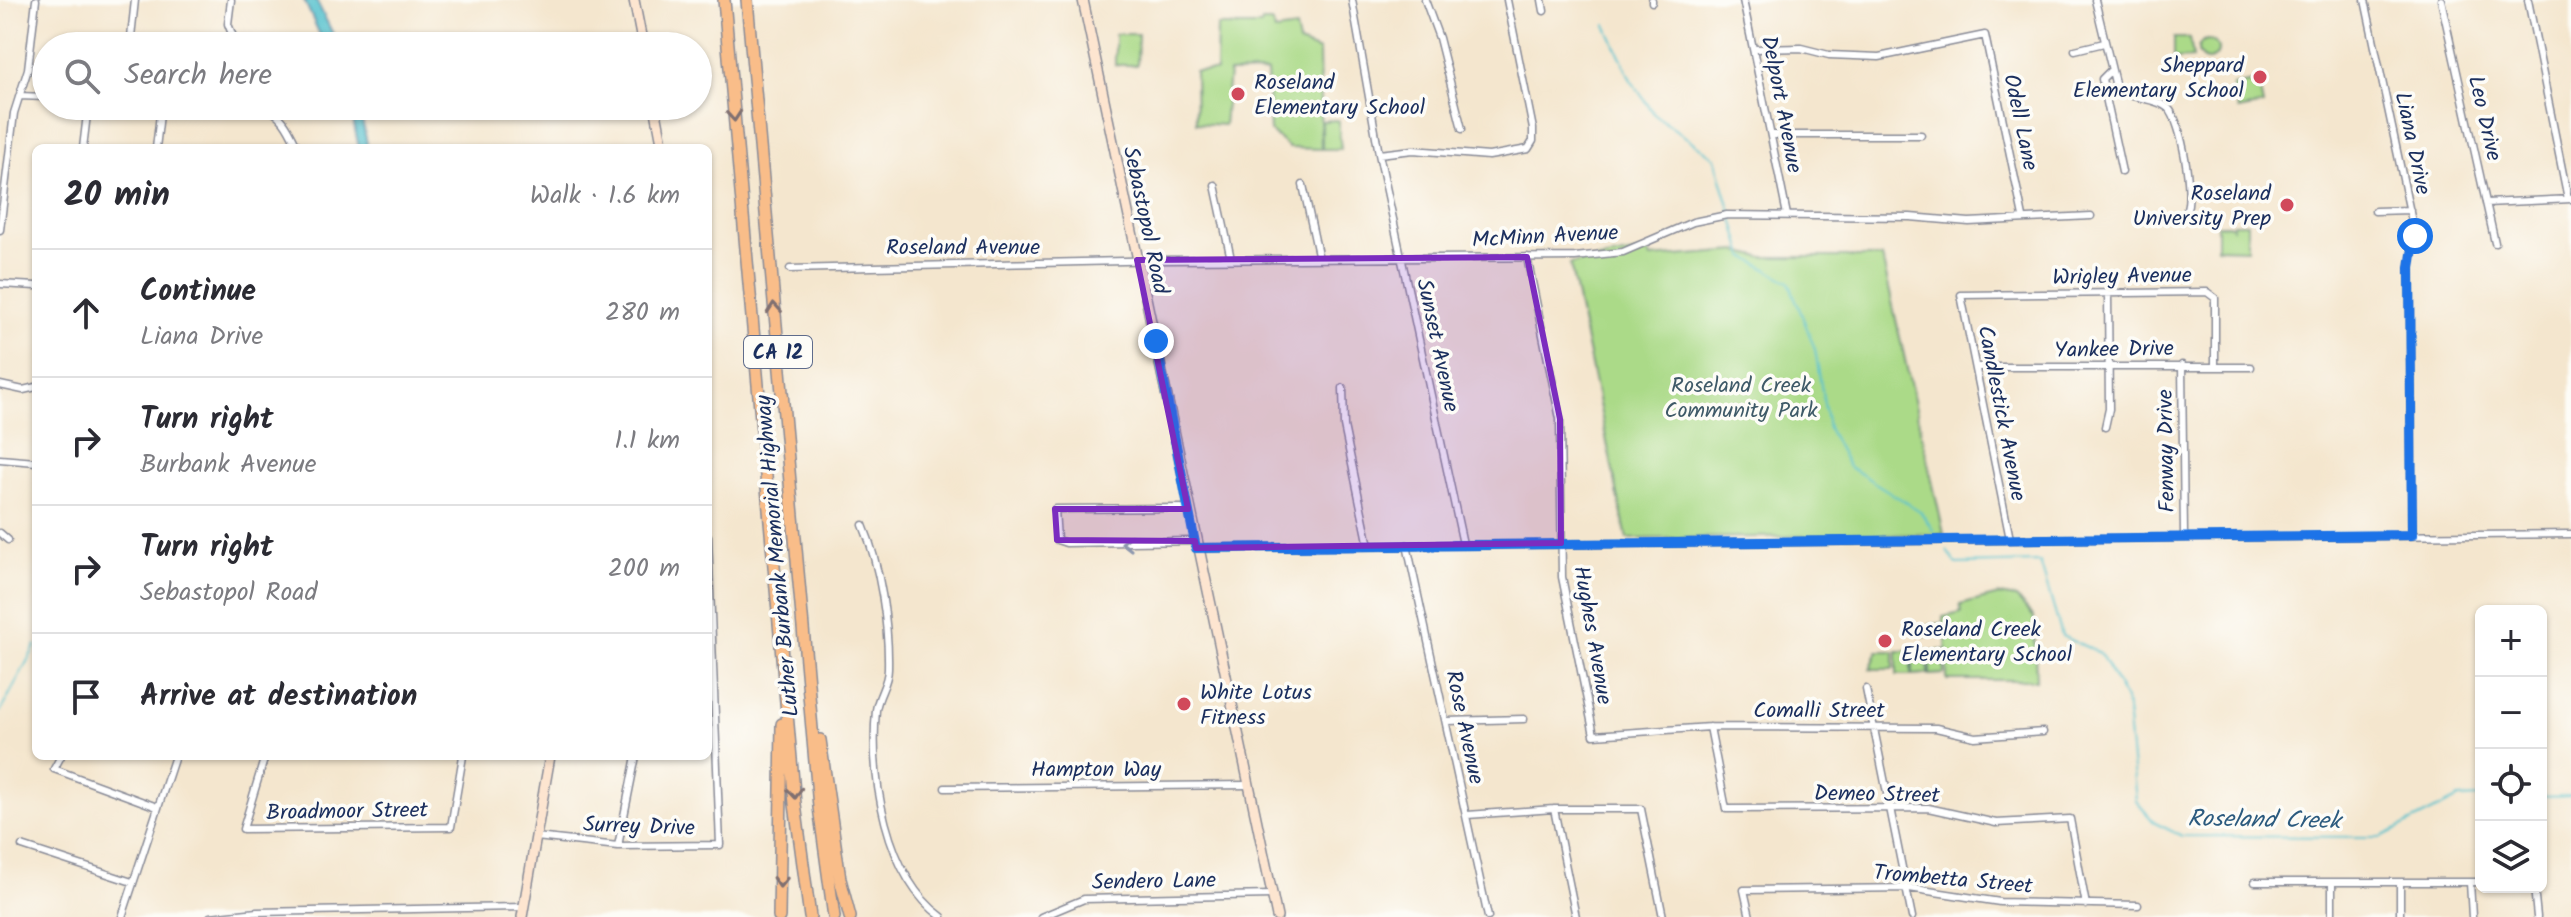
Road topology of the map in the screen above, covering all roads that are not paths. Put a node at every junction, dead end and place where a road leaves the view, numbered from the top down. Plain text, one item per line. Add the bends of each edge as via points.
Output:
1 (36, 0) edge
2 (135, 0) edge
3 (231, 0) edge
4 (634, 0) edge
5 (722, 0) edge
6 (749, 0) edge
7 (1083, 0) edge
8 (1352, 0) edge
9 (1425, 0) edge
10 (1507, 0) edge
11 (1542, 0) edge
12 (1743, 0) edge
13 (2095, 0) edge
14 (2365, 0) edge
15 (2441, 0) edge
16 (2528, 0) edge
17 (1544, 11) dead end
18 (32, 32) edge
19 (132, 32) edge
20 (231, 32) edge
21 (640, 32) edge
22 (32, 34) edge
23 (2104, 43) junction
24 (1754, 49) junction
25 (2075, 50) dead end
26 (2110, 71) junction
27 (19, 96) junction
28 (32, 96) edge
29 (86, 120) edge
30 (159, 120) edge
31 (282, 120) edge
32 (658, 120) edge
33 (1462, 129) dead end
34 (1771, 135) junction
35 (1921, 135) dead end
36 (83, 144) edge
37 (156, 144) edge
38 (296, 144) edge
39 (662, 144) edge
40 (1379, 154) junction
41 (2122, 172) dead end
42 (1215, 185) dead end
43 (1303, 185) dead end
44 (2570, 199) edge
45 (2486, 203) junction
46 (2410, 210) junction
47 (2375, 211) dead end
48 (2186, 212) dead end
49 (1787, 215) junction
50 (2091, 216) dead end
51 (2023, 217) junction
52 (0, 230) edge
53 (2495, 243) dead end
54 (1527, 257) junction
55 (1401, 258) junction
56 (1231, 259) junction
57 (1319, 259) junction
58 (1137, 260) junction
59 (790, 269) dead end
60 (0, 284) edge
61 (32, 286) edge
62 (2108, 293) junction
63 (1961, 295) joint
64 (2182, 365) junction
65 (2215, 365) junction
66 (2109, 366) junction
67 (1976, 367) junction
68 (2251, 367) dead end
69 (0, 385) edge
70 (32, 388) edge
71 (1343, 388) dead end
72 (2105, 427) dead end
73 (0, 459) edge
74 (32, 462) edge
75 (1188, 508) junction
76 (863, 525) dead end
77 (0, 533) edge
78 (2571, 534) edge
79 (2412, 535) junction
80 (2184, 536) junction
81 (2010, 539) junction
82 (8, 540) dead end
83 (1561, 543) junction
84 (1195, 544) junction
85 (1463, 544) junction
86 (1407, 545) junction
87 (1369, 546) junction
88 (806, 665) junction
89 (785, 687) junction
90 (1866, 689) dead end
91 (1524, 719) dead end
92 (1447, 721) junction
93 (1710, 727) junction
94 (1874, 727) junction
95 (2043, 732) dead end
96 (1594, 735) joint
97 (712, 744) edge
98 (59, 760) edge
99 (174, 760) edge
100 (264, 760) edge
101 (462, 760) edge
102 (546, 760) edge
103 (635, 760) edge
104 (1249, 785) junction
105 (945, 788) dead end
106 (157, 807) junction
107 (1554, 809) junction
108 (1889, 810) junction
109 (1467, 815) junction
110 (536, 837) junction
111 (22, 846) dead end
112 (618, 846) junction
113 (132, 882) junction
114 (2255, 882) dead end
115 (2332, 882) junction
116 (2400, 882) junction
117 (2470, 882) junction
118 (2475, 882) edge
119 (1909, 888) junction
120 (2535, 893) edge
121 (1272, 895) junction
122 (2086, 905) junction
123 (2138, 905) dead end
124 (523, 912) edge
125 (420, 913) edge
126 (257, 914) edge
127 (337, 915) edge
128 (122, 917) edge
129 (210, 917) edge
130 (779, 917) edge
131 (810, 917) edge
132 (834, 917) edge
133 (850, 917) edge
134 (942, 917) edge
135 (1041, 917) edge
136 (1277, 917) edge
137 (1488, 917) edge
138 (1576, 917) edge
139 (1663, 917) edge
140 (1750, 917) edge
141 (1912, 917) edge
142 (2332, 917) edge
143 (2400, 917) edge
144 (2472, 917) edge
145 (2537, 917) edge

1 - 18 street
2 - 19 street
3 - 20 street
4 - 21 main road
5 -> 89 highway, Luther Burbank Memorial Highway / CA 12
88 -> 6 highway, Luther Burbank Memorial Highway / CA 12
7 - 58 main road, Sebastopol Road
8 - 40 street, Sunset Avenue
9 - 33 street
10 - 40 street via 1533,141 1528,149 1470,155 1413,150
11 - 17 street
12 - 24 street, Delport Avenue
13 - 23 street
14 - 46 street, Liana Drive
15 - 45 street, Leo Drive
16 - 44 street
22 - 27 street
23 - 25 street
23 - 26 street
24 - 34 street, Delport Avenue
24 - 51 street, Odell Lane via 1879,57 1985,35
26 - 41 street via 2102,79
26 - 48 street via 2124,94 2161,104 2175,117 2190,189
27 - 28 street
27 - 52 street
29 - 36 street
30 - 37 street
31 - 38 street
32 - 39 main road
34 - 35 street
34 - 49 street, Delport Avenue
40 - 55 street, Sunset Avenue
42 - 56 street
43 - 57 street
44 - 45 street
45 - 53 street, Leo Drive
46 - 47 street
46 - 79 street, Liana Drive via 2415,236 2410,267
49 - 51 street, McMinn Avenue via 1964,222
49 - 54 street, McMinn Avenue via 1727,215 1693,222 1623,252
50 - 51 street, McMinn Avenue
54 - 55 street, McMinn Avenue
54 - 83 street, Hughes Avenue via 1560,419
55 - 57 street, McMinn Avenue
55 - 85 street, Sunset Avenue
56 - 57 street, McMinn Avenue
56 - 58 street, McMinn Avenue
58 - 59 street, Roseland Avenue
58 - 75 main road, Sebastopol Road
60 - 61 street
62 - 63 street, Wrigley Avenue
62 - 65 street, Wrigley Avenue via 2212,293
62 - 66 street
63 - 67 street, Candlestick Avenue
64 - 65 street, Yankee Drive
64 - 66 street, Yankee Drive
64 - 80 street, Fenway Drive
65 - 68 street, Yankee Drive
66 - 67 street, Yankee Drive
66 - 72 street
67 - 81 street, Candlestick Avenue
69 - 70 street
71 - 87 street via 1344,426
73 - 74 street
75 - 84 main road, Sebastopol Road
84 -> 75 street via 1060,541 1055,509
76 - 134 street via 876,560 888,669 874,735 885,827 907,879 925,905
77 - 82 street
78 - 79 street
79 - 80 street
80 - 81 street
81 - 83 street
83 - 85 street
83 - 96 street, Hughes Avenue via 1571,633
84 - 87 street
84 - 104 main road, Sebastopol Road
85 - 86 street
86 - 87 street
86 - 92 street, Rose Avenue
88 - 132 highway, Luther Burbank Memorial Highway / CA 12
88 - 133 highway
89 -> 130 highway
89 -> 131 highway, Luther Burbank Memorial Highway / CA 12
90 - 94 street
91 - 92 street
92 - 109 street, Rose Avenue
93 - 94 street, Comalli Street
93 - 96 street, Comalli Street
93 - 108 street, Demeo Street via 1726,809
94 - 95 street, Comalli Street via 1936,728 1975,737
94 - 108 street
97 - 112 street, Surrey Drive via 720,845
98 - 106 street via 54,769
99 - 106 street
100 - 101 street, Broadmoor Street via 243,829 451,827
102 - 110 main road
103 - 112 street
104 - 105 street, Hampton Way
104 - 121 main road, Sebastopol Road
106 - 113 street
107 - 109 street
107 - 138 street
107 - 139 street via 1641,809
108 - 119 street
108 - 122 street, Demeo Street via 1928,808 1996,823 2070,819
109 - 137 street, Rose Avenue
110 - 112 street, Surrey Drive
110 - 124 main road
111 - 113 street
113 - 128 street
114 - 115 street
115 - 116 street
115 - 142 street
116 - 117 street
116 - 143 street
117 - 118 street
117 - 144 street
119 - 122 street, Trombetta Street via 2000,902
119 - 140 street, Trombetta Street via 1744,890
119 - 141 street
120 - 145 street
121 - 135 street, Sendero Lane via 1084,899
121 - 136 main road, Sebastopol Road
122 - 123 street, Trombetta Street
124 - 125 street
125 - 127 street
126 - 127 street
126 - 129 street

